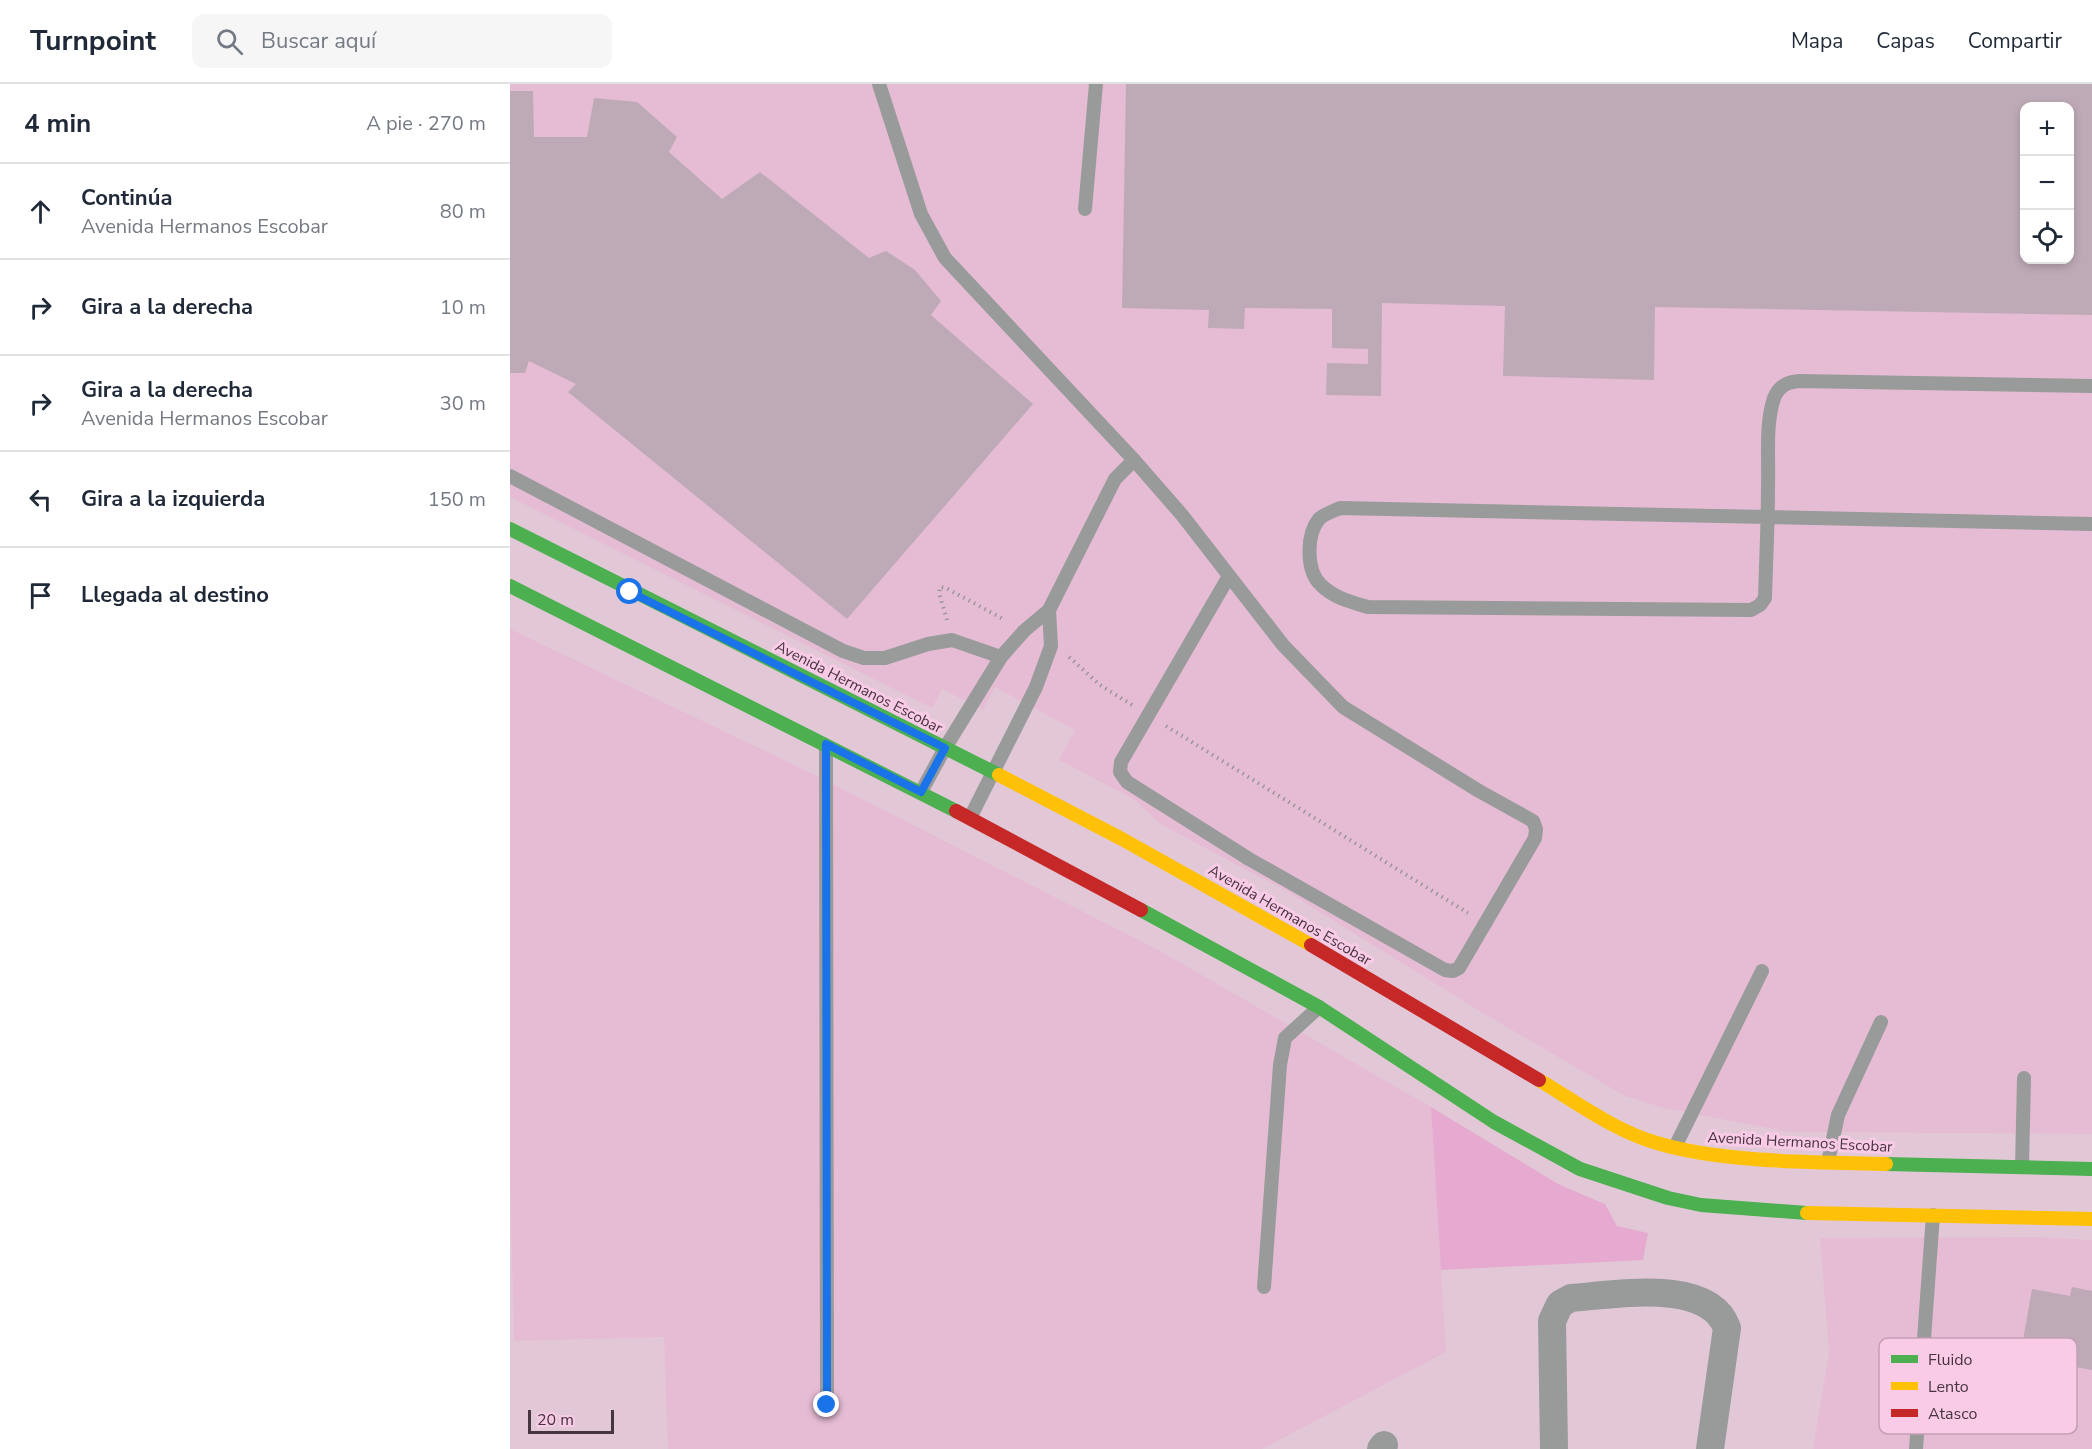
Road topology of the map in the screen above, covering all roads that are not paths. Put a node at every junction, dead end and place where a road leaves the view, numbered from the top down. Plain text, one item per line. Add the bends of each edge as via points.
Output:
1 (879, 84) edge
2 (1096, 84) edge
3 (1085, 209) dead end
4 (2092, 386) edge
5 (1134, 460) junction
6 (510, 476) edge
7 (1768, 516) junction
8 (2092, 524) edge
9 (510, 529) edge
10 (1229, 576) junction
11 (510, 586) edge
12 (598, 592) dead end
13 (630, 592) junction
14 (1049, 610) junction
15 (1001, 657) junction
16 (826, 744) junction
17 (945, 748) junction
18 (993, 772) junction
19 (921, 792) junction
20 (970, 818) junction
21 (1762, 971) dead end
22 (1319, 1007) junction
23 (1881, 1022) dead end
24 (2024, 1078) dead end
25 (1675, 1148) junction
26 (1828, 1162) junction
27 (2092, 1169) edge
28 (2022, 1172) junction
29 (1933, 1215) junction
30 (2092, 1219) edge
31 (1264, 1287) dead end
32 (1924, 1338) edge
33 (827, 1405) dead end
34 (1917, 1434) edge
35 (1554, 1449) edge
36 (1710, 1449) edge
37 (1916, 1449) edge

1 - 5 lane via 921,214 945,258
2 - 3 lane
4 - 7 lane via 1789,382 1775,396 1771,413
5 - 10 lane
5 - 14 lane via 1115,479
6 - 15 lane via 843,651 864,658 885,658 952,640
7 - 7 lane via 1340,508 1319,519 1310,539 1311,570 1320,584 1338,598 1368,607 1751,610 1765,598
7 - 8 lane
9 - 13 main road, Avenida Hermanos Escobar
10 - 10 lane via 1283,645 1343,707 1533,820 1535,838 1459,968 1445,970 1249,859 1126,782 1120,772 1121,762
11 - 16 main road
12 - 13 main road
13 - 17 main road, Avenida Hermanos Escobar
14 - 15 lane
14 - 18 lane via 1051,646 1036,687
15 - 17 lane
16 - 19 main road
16 - 33 lane
17 - 18 main road, Avenida Hermanos Escobar
17 - 19 lane
18 - 20 lane
18 - 25 main road, Avenida Hermanos Escobar via 1207,885 1608,1121
19 - 20 main road
20 - 22 main road
21 - 25 lane
22 - 29 main road via 1494,1122 1580,1169 1701,1205 1770,1212
22 - 31 lane via 1285,1038
23 - 26 lane via 1838,1115
24 - 28 lane
25 - 26 main road, Avenida Hermanos Escobar via 1704,1154
26 - 28 main road, Avenida Hermanos Escobar
27 - 28 main road, Avenida Hermanos Escobar
29 - 30 main road via 2021,1212
29 - 32 lane
34 - 37 lane
35 - 36 street via 1552,1321 1560,1304 1571,1298 1658,1292 1689,1296 1709,1305 1718,1310 1727,1328

